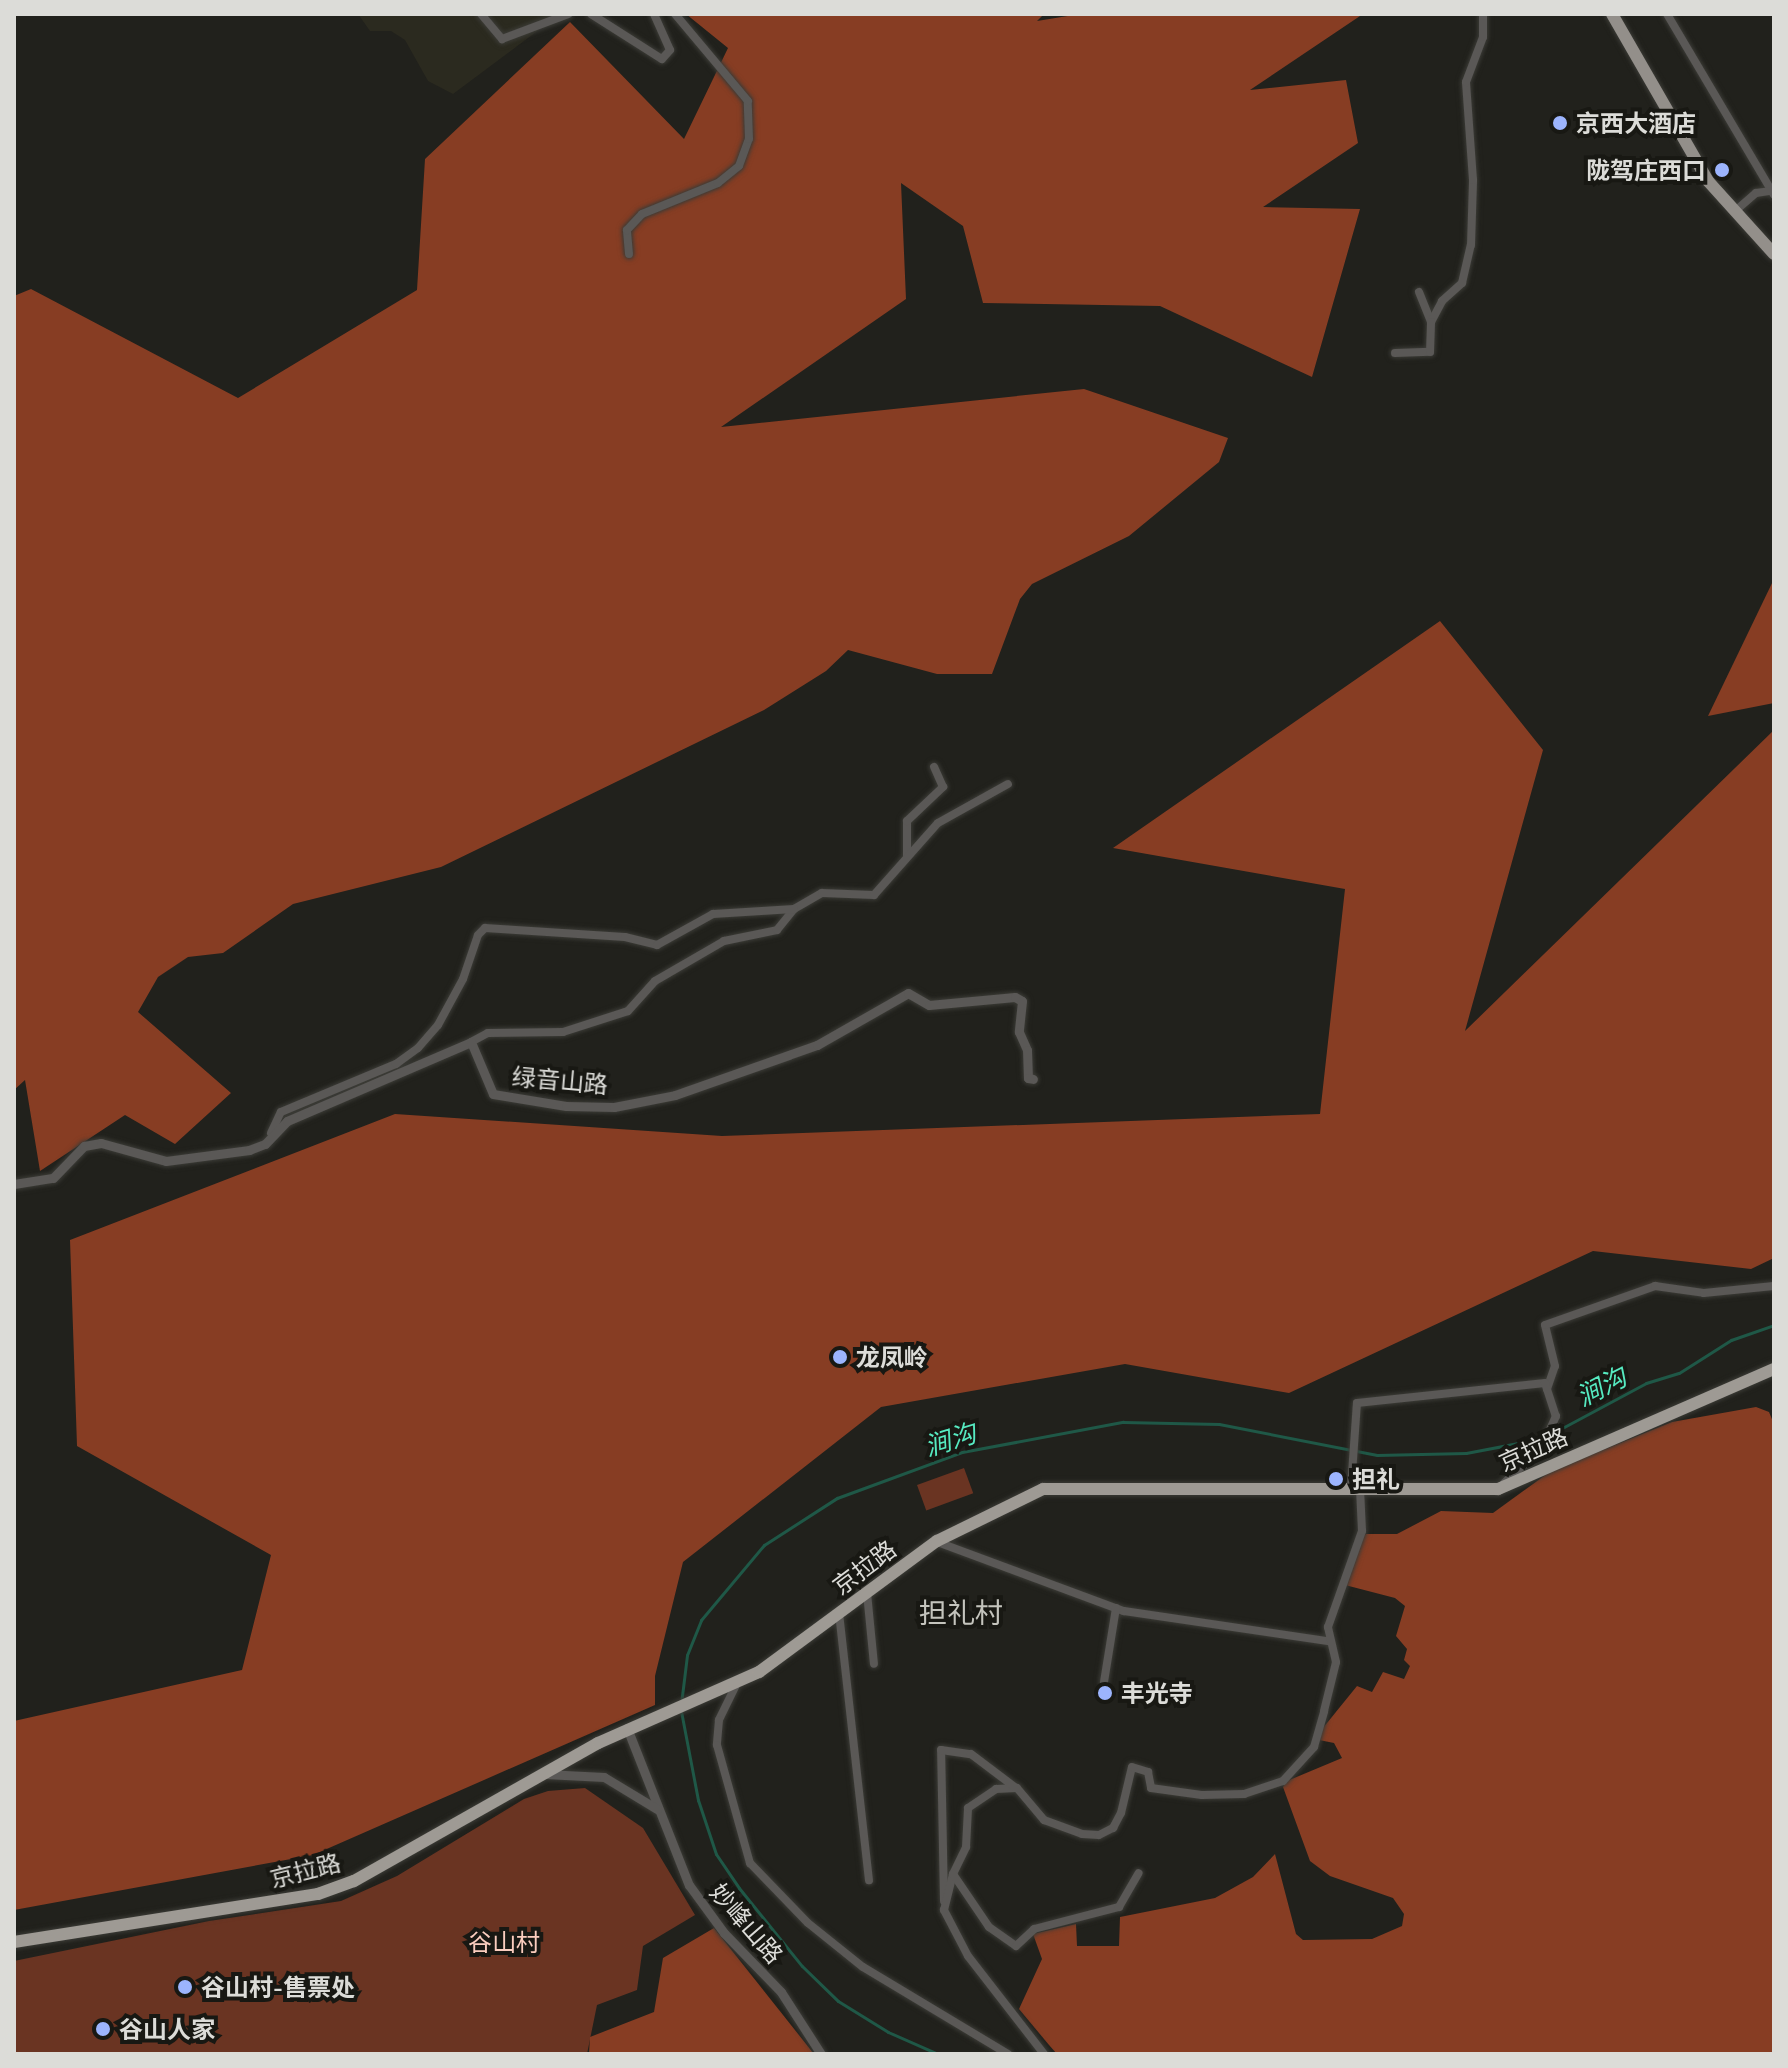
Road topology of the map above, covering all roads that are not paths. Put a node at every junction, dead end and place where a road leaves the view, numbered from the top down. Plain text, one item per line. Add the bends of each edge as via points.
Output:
1 (481, 14) edge
2 (568, 14) edge
3 (591, 14) edge
4 (654, 14) edge
5 (675, 14) edge
6 (1483, 14) edge
7 (1612, 14) edge
8 (1667, 14) edge
9 (1772, 193) edge
10 (1734, 212) junction
11 (629, 254) dead end
12 (1774, 254) edge
13 (1419, 292) dead end
14 (1431, 322) junction
15 (1395, 353) dead end
16 (934, 767) dead end
17 (1008, 784) dead end
18 (907, 856) junction
19 (794, 909) junction
20 (471, 1042) junction
21 (1033, 1079) dead end
22 (271, 1133) junction
23 (14, 1184) edge
24 (1774, 1286) edge
25 (1774, 1369) edge
26 (1547, 1389) junction
27 (1356, 1488) junction
28 (1498, 1489) junction
29 (937, 1541) junction
30 (867, 1593) junction
31 (1116, 1608) junction
32 (839, 1613) junction
33 (1328, 1641) junction
34 (874, 1664) dead end
35 (1104, 1682) dead end
36 (736, 1685) junction
37 (632, 1726) junction
38 (542, 1774) junction
39 (1017, 1788) junction
40 (658, 1810) junction
41 (1139, 1873) dead end
42 (953, 1874) junction
43 (869, 1880) dead end
44 (944, 1910) junction
45 (14, 1942) edge
46 (821, 2054) edge
47 (1008, 2054) edge
48 (1044, 2054) edge

1 - 2 street via 502,39
3 - 4 street via 662,59 670,50
5 - 11 street via 748,101 749,139 739,166 718,183 642,214 627,230
6 - 14 street via 1483,37 1466,82 1471,245 1462,283 1442,301
7 - 10 main road via 1691,155
8 - 9 street
9 - 10 street via 1756,193
10 - 12 main road
13 - 14 street
14 - 15 street via 1430,352
16 - 18 street via 943,787 907,821
17 - 18 street via 938,823
18 - 19 street via 874,895 822,893
19 - 20 street via 777,930 724,941 666,974 628,1011 563,1032 488,1033
19 - 22 street via 713,914 657,945 625,937 485,928 438,1025 418,1048 396,1064 281,1112
20 - 21 street, 绿音山路 via 493,1094 566,1106 614,1107 675,1095 817,1045 908,993 929,1005 1015,997 1025,1010 1019,1032 1027,1050 1028,1078
20 - 22 street via 287,1121
22 - 23 street via 265,1144 249,1150 166,1161 125,1146 84,1146 53,1178
24 - 26 street via 1704,1293 1655,1286 1545,1325 1555,1366
25 - 28 highway, 京拉路
26 - 27 street via 1545,1383 1357,1403 1352,1468
26 - 28 street via 1556,1416 1541,1449
27 - 28 highway, 京拉路
27 - 29 highway, 京拉路 via 1059,1485 1020,1497
27 - 33 street via 1362,1531 1334,1605
29 - 30 highway, 京拉路
29 - 31 street
30 - 32 highway, 京拉路
30 - 34 street
31 - 33 street
31 - 35 street
32 - 36 highway, 京拉路
32 - 43 street
33 - 39 street via 1336,1662 1314,1747 1283,1781 1244,1794 1202,1795 1151,1788 1148,1772 1132,1767 1121,1813 1113,1828 1099,1835 1044,1820
36 - 37 highway, 京拉路
36 - 47 street via 719,1720 717,1745 750,1863 808,1923 863,1967
37 - 38 highway, 京拉路
37 - 40 street, 妙峰山路
38 - 40 street via 604,1777
38 - 45 highway, 京拉路 via 397,1858 318,1894
39 - 42 street via 996,1789 968,1808 966,1847
39 - 44 street via 971,1754 941,1750
40 - 46 street, 妙峰山路 via 689,1885 724,1933 781,1992
41 - 42 street via 1119,1907 1034,1929 1016,1946 989,1927
42 - 44 street
44 - 48 street via 968,1956

